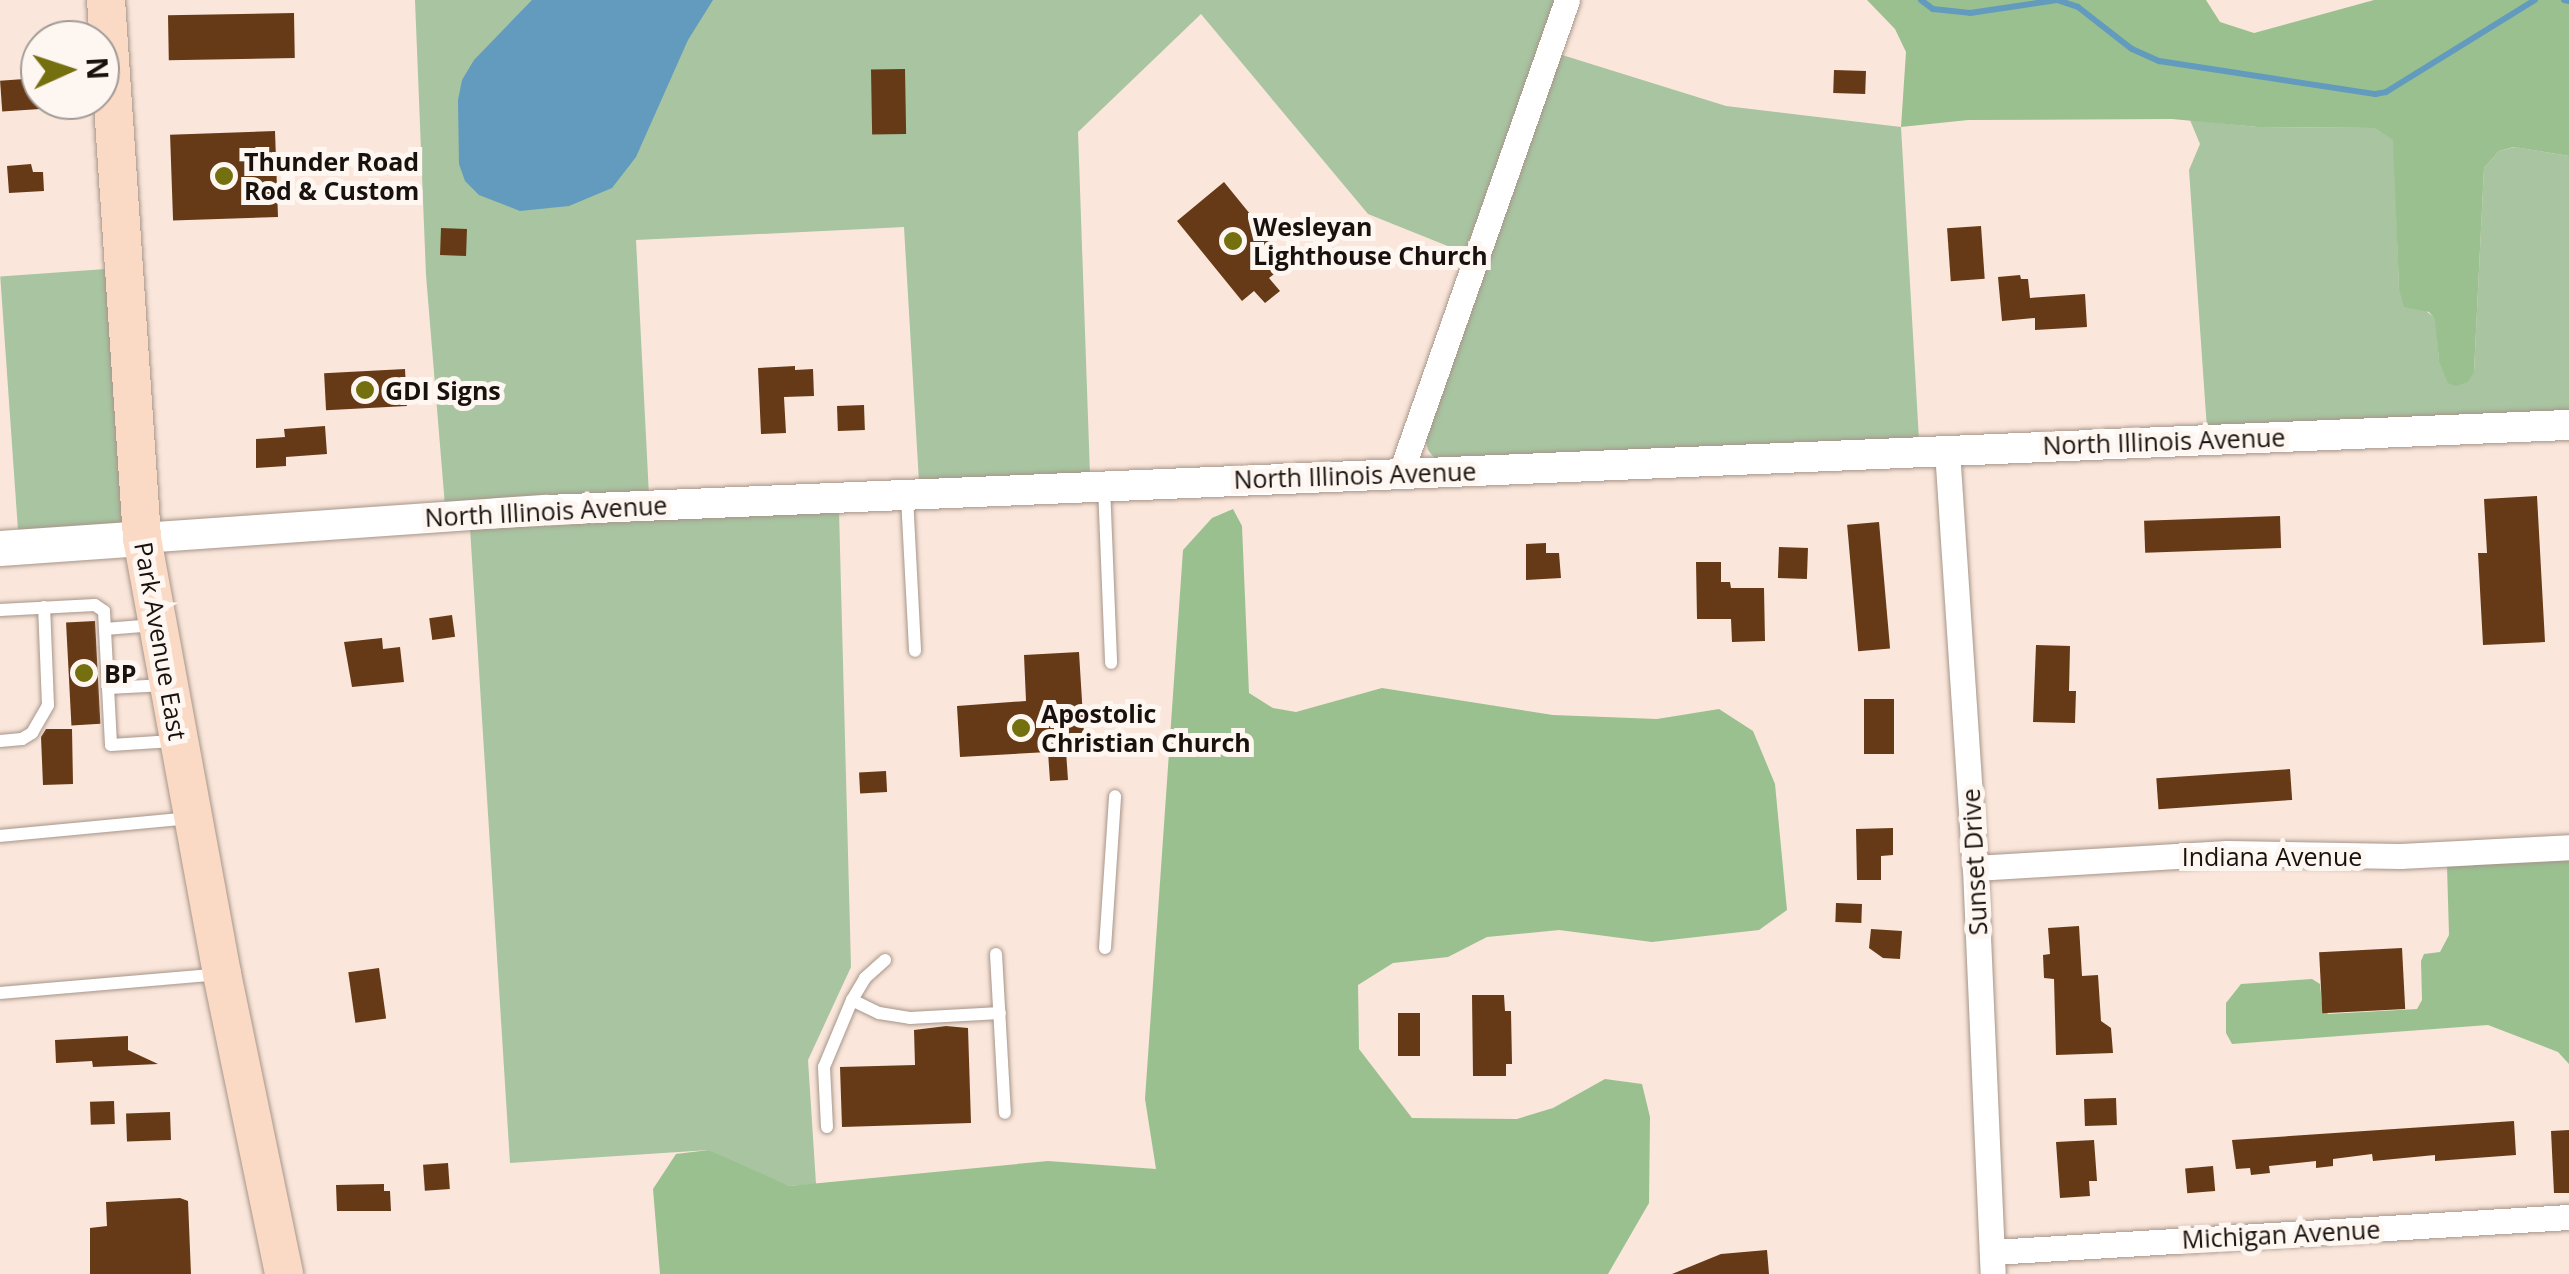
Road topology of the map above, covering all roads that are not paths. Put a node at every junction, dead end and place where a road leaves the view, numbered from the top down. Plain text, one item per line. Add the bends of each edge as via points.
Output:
1 (106, 0) edge
2 (1567, 0) edge
3 (2569, 426) edge
4 (1947, 450) junction
5 (1401, 472) junction
6 (1104, 486) junction
7 (907, 495) junction
8 (142, 538) junction
9 (0, 548) edge
10 (44, 608) junction
11 (0, 610) edge
12 (158, 625) junction
13 (105, 629) junction
14 (915, 651) dead end
15 (1111, 663) dead end
16 (168, 685) junction
17 (108, 688) junction
18 (0, 740) edge
19 (178, 741) junction
20 (1115, 796) dead end
21 (193, 818) junction
22 (0, 836) edge
23 (2569, 847) edge
24 (1974, 868) junction
25 (1105, 948) dead end
26 (996, 954) dead end
27 (885, 960) dead end
28 (222, 974) junction
29 (0, 993) edge
30 (852, 1000) junction
31 (1000, 1013) junction
32 (1005, 1112) dead end
33 (827, 1127) dead end
34 (2569, 1217) edge
35 (1993, 1263) edge
36 (284, 1274) edge

1 - 8 main road, Park Avenue East
2 - 5 street
3 - 4 street, North Illinois Avenue
4 - 5 street, North Illinois Avenue
4 - 24 street, Sunset Drive
5 - 6 street, North Illinois Avenue
6 - 7 street, North Illinois Avenue
6 - 15 lane
7 - 8 street, North Illinois Avenue via 404,518
7 - 14 lane
8 - 9 main road
8 - 12 main road, Park Avenue East
10 - 11 lane
10 - 13 lane via 94,604 104,611
10 - 18 lane via 48,704 32,732
12 - 13 lane
12 - 16 main road, Park Avenue East
13 - 17 lane
16 - 17 lane
16 - 19 main road, Park Avenue East
17 - 19 lane via 111,745
19 - 21 main road, Park Avenue East
20 - 25 lane
21 - 22 lane
21 - 28 main road, Park Avenue East
23 - 24 street, Indiana Avenue via 2400,856 2193,854
24 - 35 street, Sunset Drive
26 - 31 lane
27 - 30 lane
28 - 29 lane
28 - 36 main road, Park Avenue East
30 - 31 lane via 910,1018
30 - 33 lane via 824,1067
31 - 32 lane
34 - 35 street, Michigan Avenue

